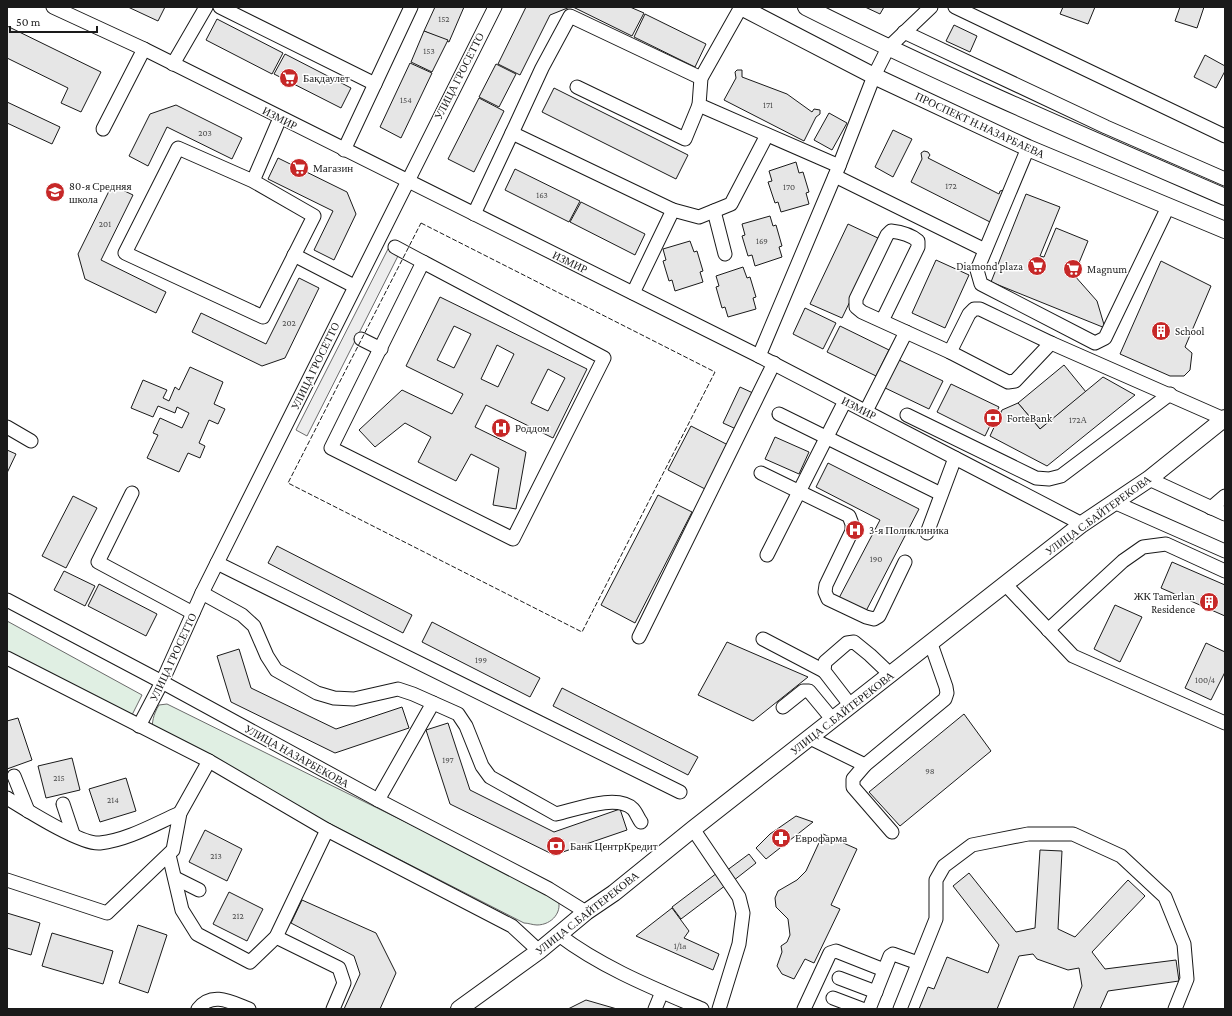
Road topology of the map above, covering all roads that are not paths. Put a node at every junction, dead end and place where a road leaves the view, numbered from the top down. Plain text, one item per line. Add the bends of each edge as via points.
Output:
1 (53, 7) edge
2 (206, 7) edge
3 (220, 7) edge
4 (411, 7) edge
5 (494, 7) edge
6 (741, 7) edge
7 (806, 7) edge
8 (931, 7) edge
9 (955, 7) edge
10 (904, 32) junction
11 (888, 48) junction
12 (144, 49) junction
13 (173, 64) junction
14 (874, 76) junction
15 (701, 78) junction
16 (375, 84) junction
17 (577, 87) dead end
18 (699, 106) junction
19 (280, 118) junction
20 (103, 129) dead end
21 (512, 133) junction
22 (767, 135) junction
23 (1225, 136) edge
24 (1028, 148) junction
25 (344, 150) junction
26 (838, 171) junction
27 (1225, 179) edge
28 (253, 181) junction
29 (407, 181) junction
30 (1225, 197) edge
31 (1168, 207) junction
32 (673, 210) junction
33 (714, 211) junction
34 (474, 214) junction
35 (1225, 230) edge
36 (395, 247) dead end
37 (985, 250) junction
38 (294, 254) junction
39 (725, 254) dead end
40 (424, 262) junction
41 (354, 286) junction
42 (633, 293) junction
43 (882, 321) junction
44 (906, 332) junction
45 (362, 338) dead end
46 (1051, 343) junction
47 (381, 349) junction
48 (950, 352) junction
49 (760, 356) junction
50 (774, 363) junction
51 (1170, 394) junction
52 (846, 401) junction
53 (866, 411) junction
54 (779, 414) dead end
55 (907, 415) dead end
56 (1224, 418) edge
57 (7, 427) edge
58 (827, 438) junction
59 (30, 441) dead end
60 (955, 458) junction
61 (761, 473) dead end
62 (1149, 479) junction
63 (799, 492) junction
64 (132, 493) dead end
65 (941, 494) junction
66 (1225, 496) edge
67 (1116, 503) junction
68 (1211, 508) junction
69 (1225, 514) edge
70 (1082, 524) junction
71 (927, 533) dead end
72 (1225, 551) edge
73 (767, 555) dead end
74 (217, 562) junction
75 (905, 562) dead end
76 (1225, 571) edge
77 (1006, 585) junction
78 (202, 593) junction
79 (7, 600) edge
80 (193, 613) junction
81 (1048, 630) junction
82 (639, 637) dead end
83 (763, 639) dead end
84 (931, 644) junction
85 (7, 658) edge
86 (824, 671) junction
87 (891, 675) junction
88 (162, 682) junction
89 (433, 703) junction
90 (851, 706) junction
91 (783, 707) dead end
92 (833, 720) junction
93 (1225, 724) edge
94 (139, 726) junction
95 (810, 738) junction
96 (209, 761) junction
97 (865, 765) junction
98 (14, 776) dead end
99 (680, 792) dead end
100 (7, 798) edge
101 (378, 800) junction
102 (63, 804) dead end
103 (28, 811) junction
104 (180, 812) junction
105 (641, 822) dead end
106 (693, 829) junction
107 (327, 830) junction
108 (892, 832) dead end
109 (73, 834) junction
110 (169, 855) junction
111 (175, 878) junction
112 (7, 880) edge
113 (199, 890) dead end
114 (586, 912) junction
115 (559, 935) junction
116 (276, 937) junction
117 (539, 951) junction
118 (918, 963) junction
119 (884, 970) junction
120 (839, 978) dead end
121 (662, 992) junction
122 (876, 992) junction
123 (833, 998) dead end
124 (198, 1009) edge
125 (249, 1009) edge
126 (333, 1009) edge
127 (459, 1009) edge
128 (655, 1009) edge
129 (702, 1009) edge
130 (719, 1009) edge
131 (804, 1009) edge
132 (862, 1009) edge
133 (869, 1009) edge
134 (900, 1009) edge
135 (1175, 1009) edge

1 - 12 street, ИЗМИР
2 - 13 street
3 - 16 street
4 - 16 street
5 - 29 street, УЛИЦА ГРОСЕТТО
6 - 14 main road, ПРОСПЕКТ Н.НАЗАРБАЕВА
6 - 15 street
7 - 11 main road
8 - 10 street
9 - 23 street
10 - 11 street
10 - 27 street via 1106,127
11 - 14 street
11 - 30 main road via 980,91
12 - 13 street, ИЗМИР
12 - 20 street
13 - 19 street, ИЗМИР
14 - 24 main road, ПРОСПЕКТ Н.НАЗАРБАЕВА
14 - 26 street
15 - 18 street
15 - 21 street via 570,16
16 - 25 street
17 - 18 street via 685,139
18 - 22 street
19 - 25 street, ИЗМИР
19 - 28 street
21 - 32 street
21 - 34 street
22 - 26 street
22 - 33 street via 731,204
24 - 31 main road, ПРОСПЕКТ Н.НАЗАРБАЕВА
24 - 37 street
25 - 29 street, ИЗМИР
26 - 37 street
26 - 49 street
28 - 38 street via 314,216
28 - 38 street via 178,148 125,253 263,317
29 - 34 street, ИЗМИР
29 - 41 street, УЛИЦА ГРОСЕТТО
31 - 35 main road, ПРОСПЕКТ Н.НАЗАРБАЕВА
31 - 37 street via 1105,338 1095,343 982,284 977,270
32 - 33 street via 699,217
32 - 42 street
33 - 39 street
34 - 42 street, ИЗМИР
36 - 40 street
38 - 41 street
40 - 47 street
40 - 47 street via 604,358 513,539 331,448
41 - 74 street, УЛИЦА ГРОСЕТТО
42 - 49 street, ИЗМИР
43 - 43 street via 856,307 856,299 887,236 891,231 896,231 914,238 918,241 918,247
43 - 44 street
44 - 48 street
44 - 53 street
45 - 47 street
46 - 48 street via 1015,381 1008,382
46 - 48 street via 980,309 974,309
46 - 51 street
49 - 50 street, ИЗМИР
50 - 52 street, ИЗМИР
50 - 82 street
51 - 55 street via 1062,476 1049,479 1036,478
51 - 56 street
52 - 53 street, ИЗМИР
52 - 58 street
53 - 60 street, ИЗМИР
54 - 58 street
56 - 62 main road, УЛИЦА С.БАЙТЕРЕКОВА
57 - 59 street
58 - 63 street
58 - 65 street
60 - 65 street
60 - 70 street, ИЗМИР
61 - 63 street
62 - 67 main road, УЛИЦА С.БАЙТЕРЕКОВА
62 - 68 street
63 - 73 street
63 - 75 street via 849,516 852,524 852,531 826,585 828,599 874,619 879,616
64 - 80 street via 98,562
65 - 71 street
66 - 68 street
67 - 70 main road, УЛИЦА С.БАЙТЕРЕКОВА
67 - 72 street
68 - 69 street
70 - 77 main road, УЛИЦА С.БАЙТЕРЕКОВА
74 - 78 street, УЛИЦА ГРОСЕТТО
74 - 99 street
76 - 81 street via 1166,544 1143,547 1123,561
77 - 81 street
77 - 84 main road, УЛИЦА С.БАЙТЕРЕКОВА
78 - 80 street, УЛИЦА ГРОСЕТТО
78 - 89 street via 242,614 254,626 276,670 317,693 354,700 398,690
79 - 88 street, УЛИЦА НАЗАРБЕКОВА
80 - 88 street, УЛИЦА ГРОСЕТТО
81 - 93 street via 1073,656
83 - 86 street
84 - 87 main road, УЛИЦА С.БАЙТЕРЕКОВА
84 - 97 street via 946,687 945,700
85 - 94 street
86 - 87 street via 825,662 847,643 854,642
86 - 90 street
87 - 90 main road, УЛИЦА С.БАЙТЕРЕКОВА
88 - 94 street, УЛИЦА ГРОСЕТТО
88 - 101 street, УЛИЦА НАЗАРБЕКОВА
89 - 101 street
89 - 105 street via 458,714 466,726 482,766 490,777 556,814 602,802 622,802 632,808
90 - 92 main road, УЛИЦА С.БАЙТЕРЕКОВА
91 - 92 street via 803,691 809,691
92 - 95 main road, УЛИЦА С.БАЙТЕРЕКОВА
94 - 96 street
95 - 97 street
95 - 106 main road, УЛИЦА С.БАЙТЕРЕКОВА
96 - 104 street
96 - 107 street
97 - 108 street via 853,779 853,787
98 - 103 street
100 - 103 street
101 - 114 street, УЛИЦА НАЗАРБЕКОВА via 549,889
102 - 109 street
103 - 109 street
104 - 109 street via 99,843 88,842
104 - 110 street via 173,850
106 - 114 main road, УЛИЦА С.БАЙТЕРЕКОВА via 614,893
106 - 130 street via 739,897 743,914 739,944
107 - 116 street
107 - 117 street via 512,926
110 - 111 street
110 - 112 street via 107,913
111 - 113 street
111 - 116 street via 182,910 197,934 250,962
114 - 115 main road, УЛИЦА С.БАЙТЕРЕКОВА
115 - 117 main road, УЛИЦА С.БАЙТЕРЕКОВА
115 - 121 street via 581,951
116 - 126 street via 339,968 344,983
117 - 127 main road, УЛИЦА С.БАЙТЕРЕКОВА
118 - 119 street via 893,954
118 - 134 street
118 - 135 street via 936,919 936,880 944,866 972,845 1028,834 1073,834 1121,856 1165,898 1184,944 1186,965 1187,979
119 - 122 street
119 - 131 street via 836,951 830,953
120 - 122 street
121 - 128 street
121 - 129 street
122 - 133 street
123 - 132 street
124 - 125 street via 202,1003 212,998 226,999

